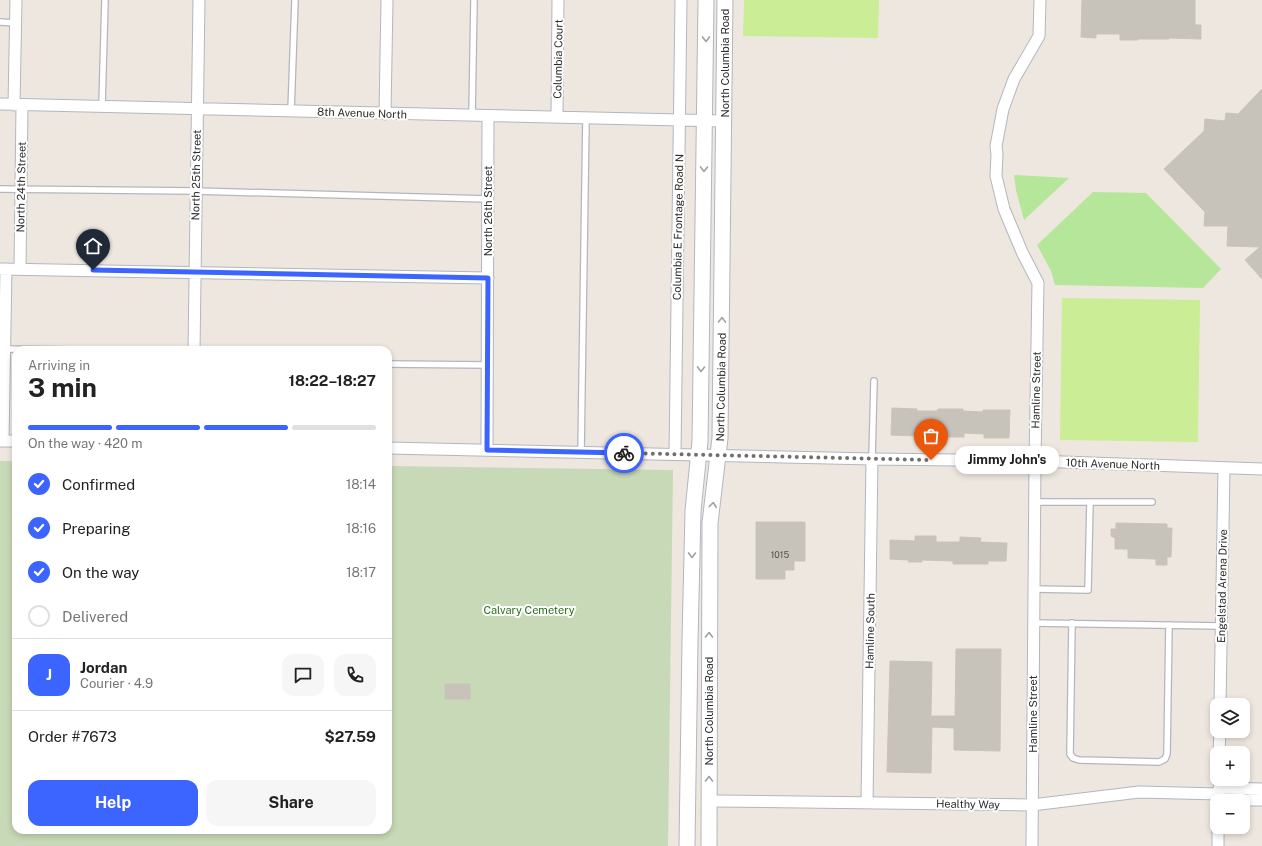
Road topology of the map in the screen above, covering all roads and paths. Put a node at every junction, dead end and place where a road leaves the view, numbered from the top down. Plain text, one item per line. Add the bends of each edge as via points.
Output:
1 (16, 0) edge
2 (105, 0) edge
3 (200, 0) edge
4 (295, 0) edge
5 (387, 0) edge
6 (474, 0) edge
7 (558, 0) edge
8 (681, 0) edge
9 (706, 0) edge
10 (725, 0) edge
11 (1040, 0) edge
12 (0, 22) edge
13 (16, 23) junction
14 (0, 104) edge
15 (18, 105) junction
16 (102, 106) junction
17 (198, 108) junction
18 (291, 111) junction
19 (385, 114) junction
20 (472, 116) junction
21 (488, 116) junction
22 (557, 117) junction
23 (586, 118) junction
24 (680, 120) junction
25 (705, 120) junction
26 (724, 121) junction
27 (0, 189) edge
28 (21, 189) junction
29 (196, 191) junction
30 (488, 199) junction
31 (3, 269) edge
32 (20, 269) junction
33 (195, 272) junction
34 (488, 278) junction
35 (194, 346) edge
36 (2, 349) edge
37 (12, 349) edge
38 (392, 364) edge
39 (487, 365) junction
40 (874, 381) dead end
41 (2, 441) edge
42 (392, 448) edge
43 (487, 450) junction
44 (581, 452) junction
45 (675, 454) junction
46 (698, 455) junction
47 (719, 455) junction
48 (872, 459) junction
49 (1035, 461) junction
50 (1224, 468) junction
51 (1262, 469) edge
52 (1034, 502) junction
53 (1090, 502) junction
54 (1152, 502) dead end
55 (1034, 589) junction
56 (1033, 623) junction
57 (1072, 623) junction
58 (1169, 625) junction
59 (1221, 626) junction
60 (1220, 698) edge
61 (1262, 789) edge
62 (1219, 792) edge
63 (716, 800) dead end
64 (1262, 800) edge
65 (867, 802) junction
66 (1032, 805) junction
67 (1218, 834) edge
68 (687, 846) edge
69 (709, 846) edge
70 (1032, 846) edge
71 (1218, 846) edge

1 - 13 street, North 24th Street
2 - 16 lane
3 - 17 street, North 25th Street
4 - 18 lane
5 - 19 street
6 - 20 lane
7 - 22 street, Columbia Court
8 - 24 street, Columbia E Frontage Road N
9 -> 25 main road, North Columbia Road
10 - 26 main road, North Columbia Road
11 - 49 street, Hamline Street via 1039,36 1014,79 1003,109 996,146 996,176 1004,209 1038,284
12 - 13 lane
13 - 15 street, North 24th Street
14 - 15 street, 8th Avenue North
15 - 16 street, 8th Avenue North
15 - 28 street, North 24th Street
16 - 17 street, 8th Avenue North
17 - 18 street, 8th Avenue North
17 - 29 street, North 25th Street
18 - 19 street, 8th Avenue North
19 - 20 street, 8th Avenue North
20 - 21 street, 8th Avenue North
21 - 22 street, 8th Avenue North
21 - 30 street, North 26th Street
22 - 23 street, 8th Avenue North
23 - 24 street, 8th Avenue North
23 - 44 lane
24 - 25 street, 8th Avenue North
24 - 45 street, Columbia E Frontage Road N
25 - 26 street, 8th Avenue North
25 -> 46 main road, North Columbia Road
47 -> 26 main road, North Columbia Road
27 - 28 lane
28 - 29 lane
28 - 32 street, North 24th Street
29 - 30 lane
29 - 33 street, North 25th Street
30 - 34 street, North 26th Street
31 - 32 street
31 - 36 street
32 - 33 street
33 - 34 street
33 - 35 street, North 25th Street
34 - 39 street, North 26th Street
36 - 37 lane
36 - 41 street
38 - 39 lane
39 - 43 street, North 26th Street
40 - 48 lane
42 - 43 street, 10th Avenue North
43 - 44 street, 10th Avenue North
44 - 45 street, 10th Avenue North
45 - 46 street, 10th Avenue North
46 - 47 street, 10th Avenue North
46 -> 68 main road, North Columbia Road via 693,512
47 - 48 street, 10th Avenue North
69 -> 47 main road, North Columbia Road via 710,523
48 - 49 street, 10th Avenue North
48 - 65 street, Hamline South
49 - 50 street, 10th Avenue North
49 - 52 street, Hamline Street
50 - 51 street, 10th Avenue North
50 - 59 street, Engelstad Arena Drive
52 - 53 lane
52 - 55 street, Hamline Street
53 - 54 lane
53 - 55 lane via 1088,590
55 - 56 street, Hamline Street
56 - 57 lane
56 - 66 street, Hamline Street
57 - 58 lane
57 - 58 lane via 1070,754 1079,760 1159,762 1165,759 1167,754
58 - 59 lane
59 - 60 street, Engelstad Arena Drive
61 - 62 street
62 - 64 street
62 - 66 street, Healthy Way via 1140,792
63 - 65 street, Healthy Way
65 - 66 street, Healthy Way
66 - 70 street, Hamline Street
67 - 71 street

